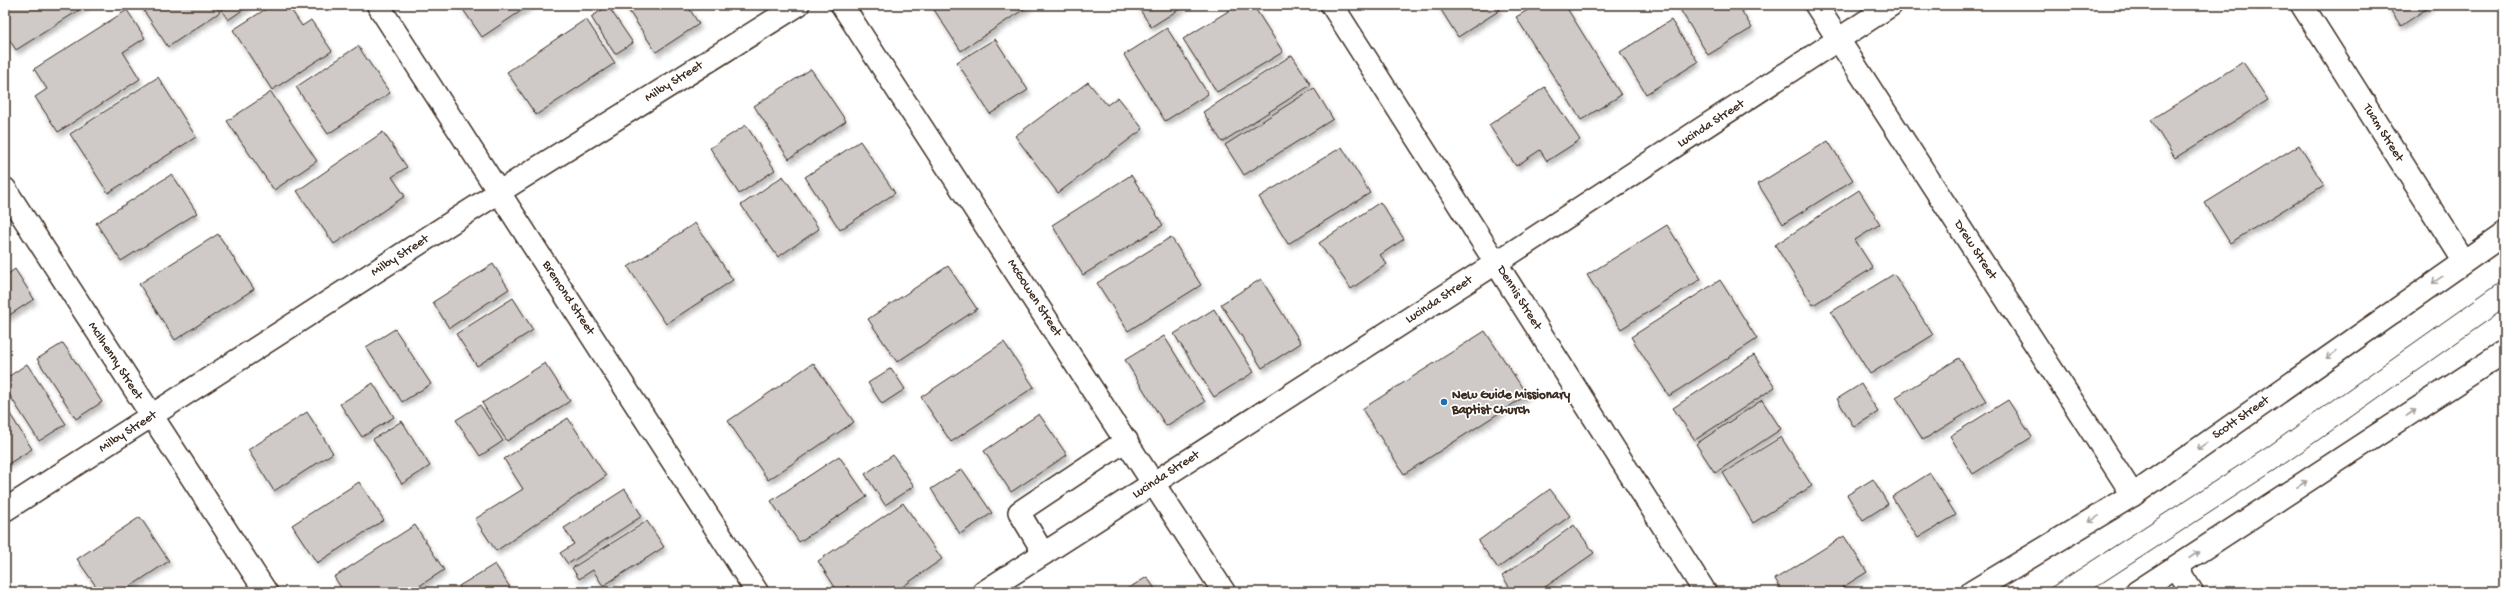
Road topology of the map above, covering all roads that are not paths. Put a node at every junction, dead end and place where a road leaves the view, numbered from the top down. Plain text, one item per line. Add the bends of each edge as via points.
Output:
1 (378, 5) edge
2 (798, 5) edge
3 (842, 5) edge
4 (1332, 5) edge
5 (1816, 5) edge
6 (1891, 5) edge
7 (2302, 5) edge
8 (1839, 40) junction
9 (5, 189) edge
10 (499, 192) junction
11 (2504, 234) edge
12 (2464, 261) junction
13 (1496, 263) junction
14 (2504, 352) edge
15 (151, 417) junction
16 (1126, 440) junction
17 (1154, 483) junction
18 (2133, 495) junction
19 (5, 510) edge
20 (1044, 554) junction
21 (2176, 567) junction
22 (266, 592) edge
23 (757, 592) edge
24 (984, 592) edge
25 (1224, 592) edge
26 (1706, 592) edge
27 (1972, 592) edge
28 (2137, 592) edge
29 (2192, 592) edge

1 - 10 street, Bremond Street
2 - 10 street, Milby Street
3 - 16 street, McGowen Street
4 - 13 street, Dennis Street
5 - 8 street, Drew Street
6 - 8 street, Lucinda Street
7 - 12 street, Tuam Street
8 - 13 street, Lucinda Street
8 - 18 street, Drew Street
9 - 15 street, McIlhenny Street
10 - 15 street, Milby Street
10 - 23 street, Bremond Street
11 - 12 street, Scott Street
12 -> 18 street, Scott Street
13 - 17 street, Lucinda Street
13 - 26 street, Dennis Street
21 -> 14 street
15 - 19 street, Milby Street
15 - 22 street, McIlhenny Street
16 - 17 street, McGowen Street
16 - 20 lane via 1019,512
17 - 20 street, Lucinda Street
17 - 25 street, McGowen Street
18 -> 27 street, Scott Street
20 - 24 street, Lucinda Street
21 - 28 street
21 - 29 street

